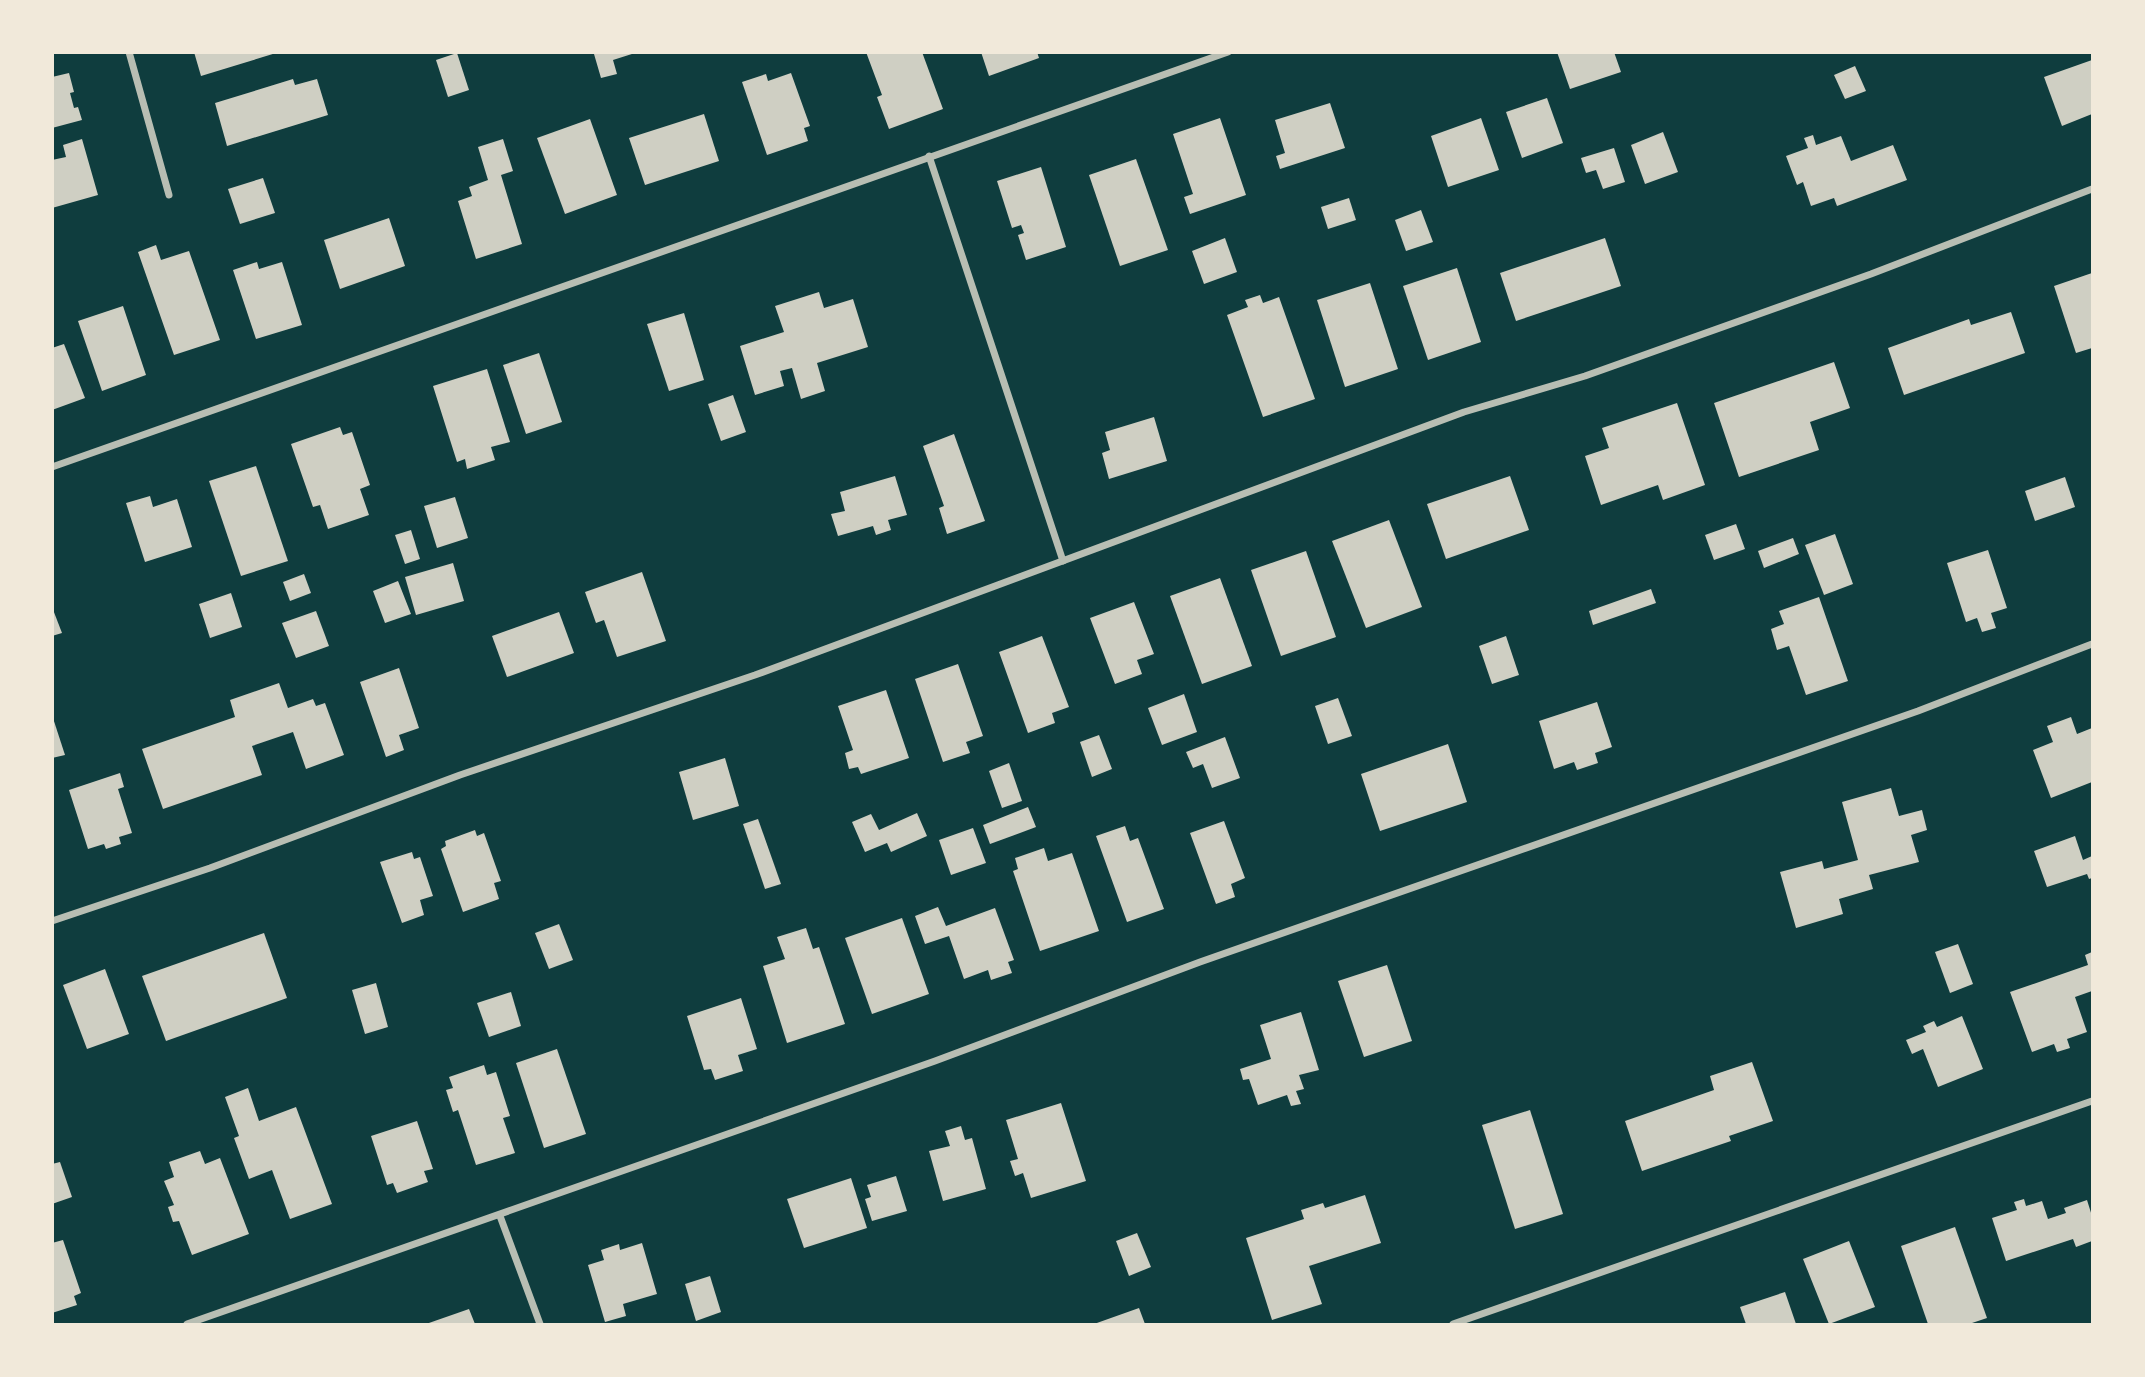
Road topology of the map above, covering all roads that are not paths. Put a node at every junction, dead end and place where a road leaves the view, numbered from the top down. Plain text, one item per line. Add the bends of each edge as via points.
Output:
1 (129, 52) edge
2 (1228, 52) edge
3 (929, 156) junction
4 (2092, 189) edge
5 (169, 195) dead end
6 (52, 467) edge
7 (1063, 561) junction
8 (2092, 644) edge
9 (52, 920) edge
10 (2092, 1101) edge
11 (500, 1216) junction
12 (187, 1325) edge
13 (540, 1325) edge
14 (1453, 1325) edge

1 - 5 street
2 - 3 street
3 - 6 street
3 - 7 street
4 - 7 street via 1871,274 1585,376 1464,412
7 - 9 street via 755,675
8 - 11 street via 1905,715 1213,958
10 - 14 street
11 - 12 street
11 - 13 street

